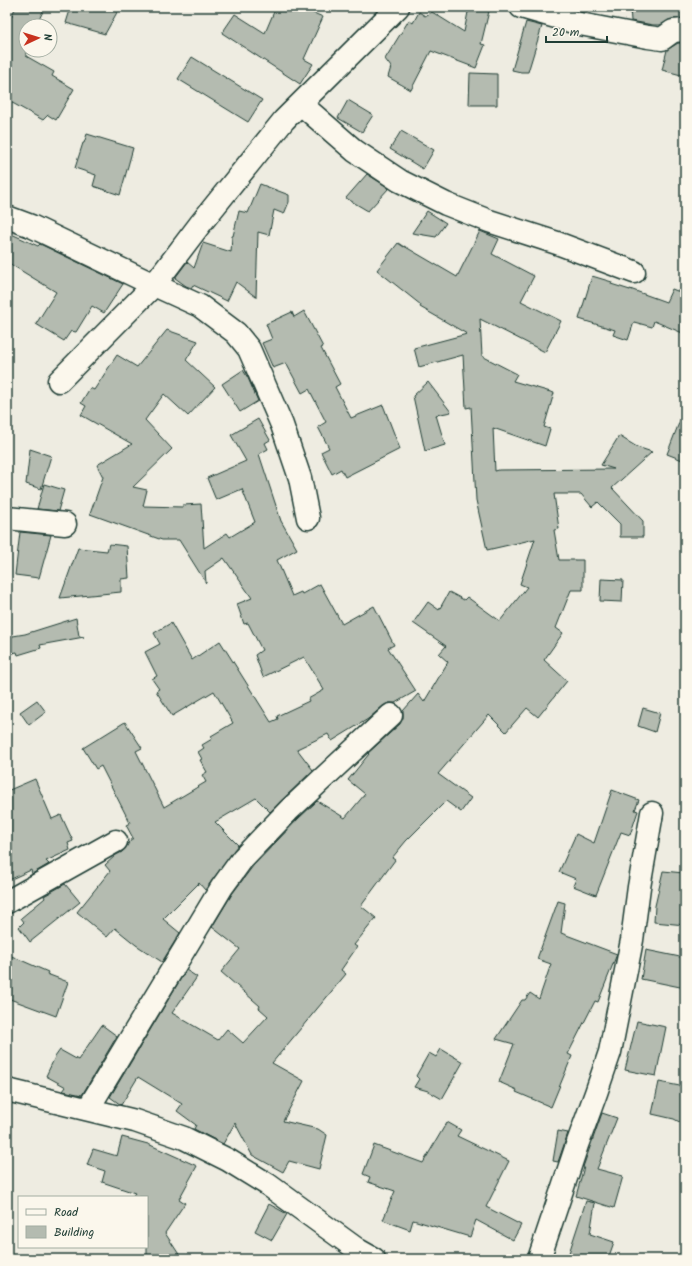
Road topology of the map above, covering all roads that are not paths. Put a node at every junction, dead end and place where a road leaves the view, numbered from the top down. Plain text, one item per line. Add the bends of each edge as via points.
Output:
1 (398, 7) edge
2 (521, 7) edge
3 (685, 30) edge
4 (301, 104) junction
5 (7, 217) edge
6 (634, 272) dead end
7 (154, 285) junction
8 (59, 381) dead end
9 (7, 518) edge
10 (308, 518) dead end
11 (65, 524) dead end
12 (392, 715) dead end
13 (652, 813) dead end
14 (116, 841) dead end
15 (7, 902) edge
16 (7, 1090) edge
17 (88, 1109) junction
18 (374, 1259) edge
19 (539, 1259) edge

1 - 4 street
2 - 3 street via 580,24 662,39 673,31
4 - 6 street via 355,151 400,181 446,204 489,221
4 - 7 street via 279,126
5 - 7 street
7 - 8 street
7 - 10 street via 200,306 236,333 249,349 282,425 300,478
9 - 11 street
12 - 17 street via 289,810 243,858 218,894
13 - 19 street via 632,940 610,1052 576,1144
14 - 15 street
16 - 17 street
17 - 18 street via 135,1121 212,1151 267,1184

